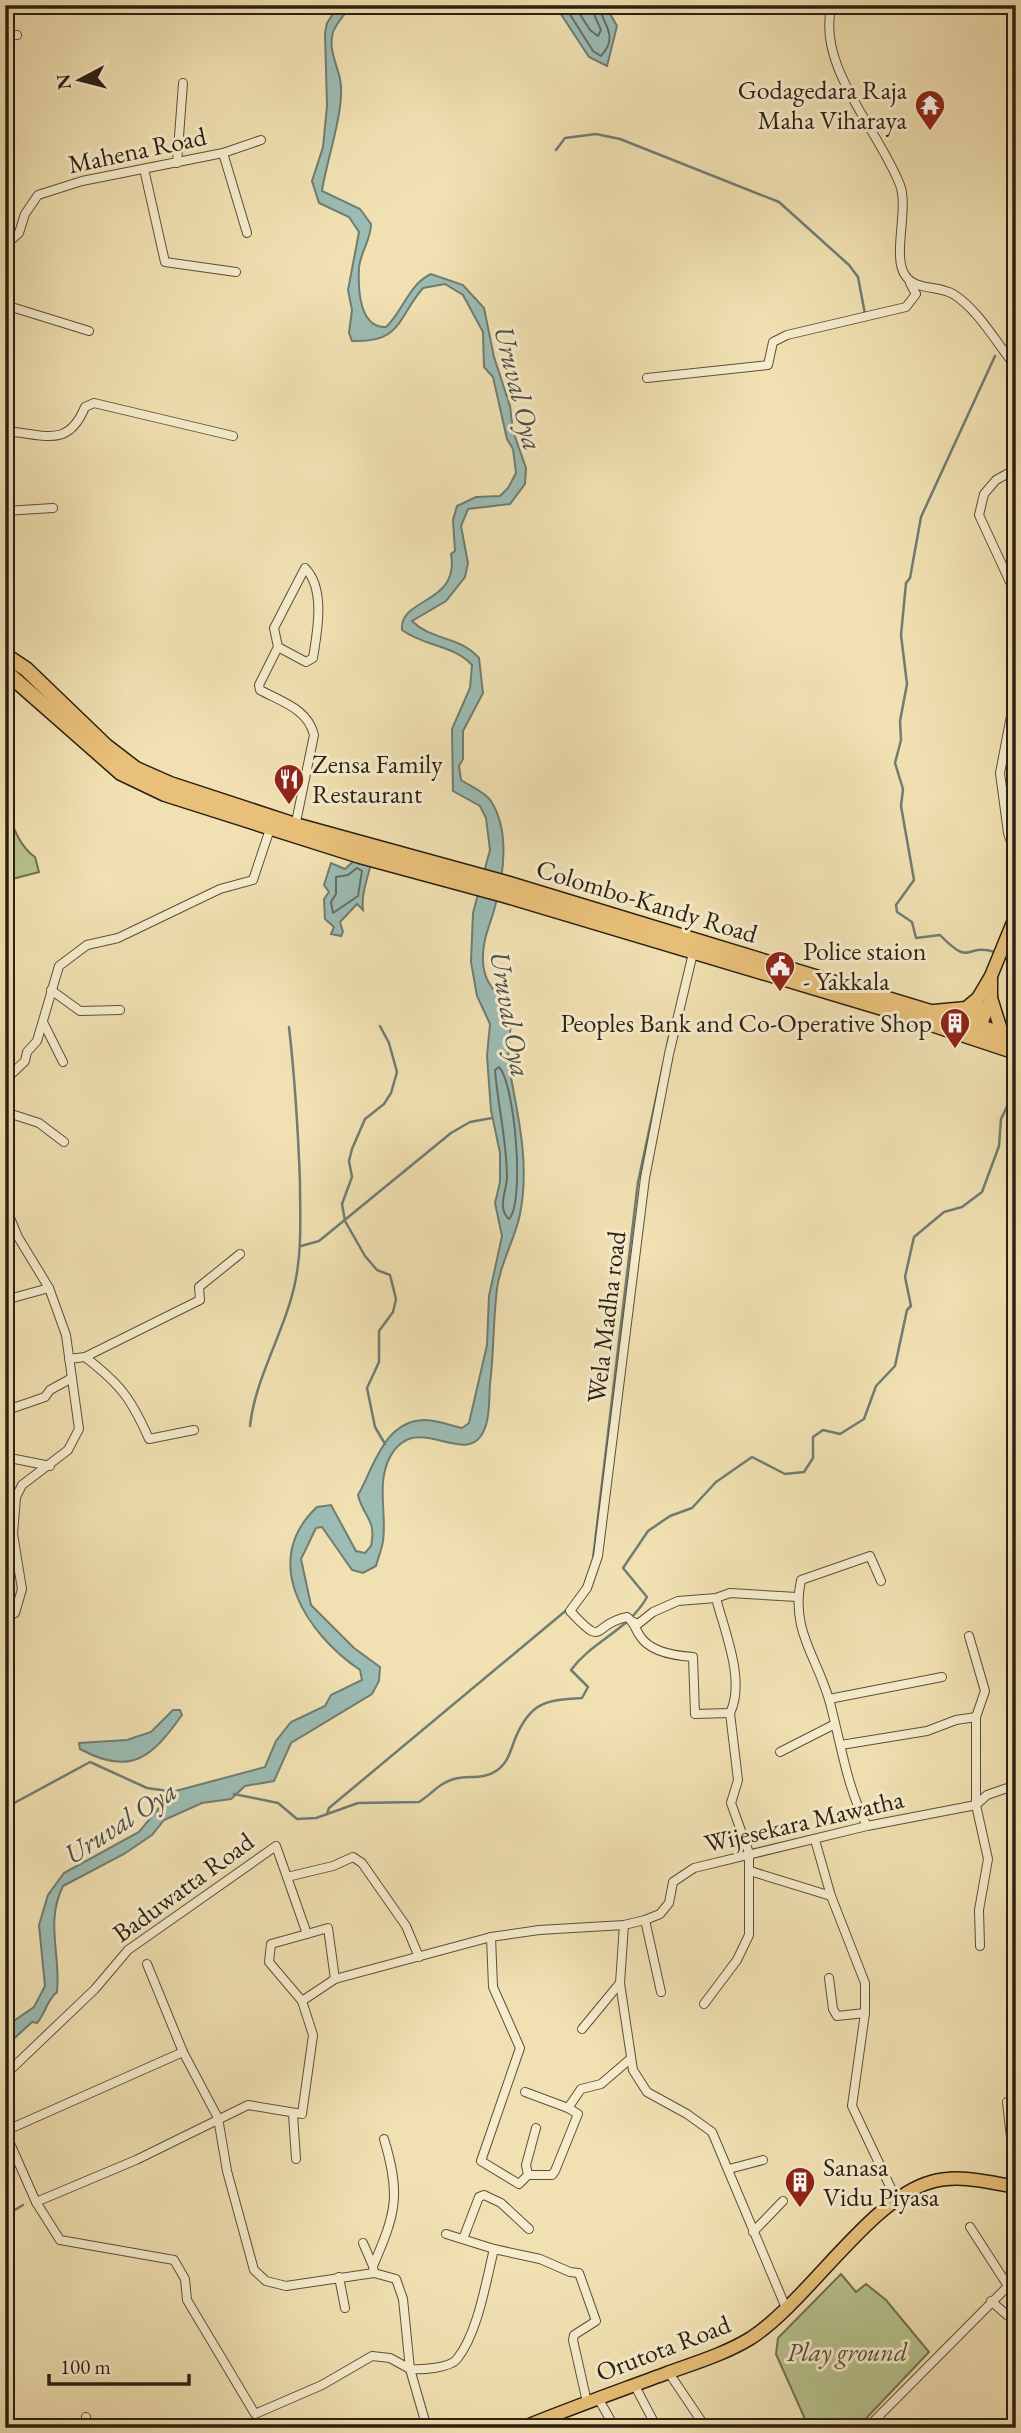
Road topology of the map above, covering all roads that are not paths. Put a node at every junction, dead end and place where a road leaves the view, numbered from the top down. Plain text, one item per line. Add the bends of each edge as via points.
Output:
1 (832, 5) edge
2 (17, 35) dead end
3 (5, 36) edge
4 (183, 83) dead end
5 (261, 140) dead end
6 (223, 153) junction
7 (177, 163) junction
8 (144, 170) junction
9 (247, 233) dead end
10 (5, 239) edge
11 (236, 272) dead end
12 (910, 283) junction
13 (5, 305) edge
14 (89, 331) dead end
15 (1016, 367) edge
16 (647, 378) dead end
17 (5, 431) edge
18 (233, 436) dead end
19 (1016, 470) edge
20 (53, 508) dead end
21 (5, 511) edge
22 (1013, 585) edge
23 (1016, 595) edge
24 (278, 646) junction
25 (5, 655) edge
26 (16, 673) edge
27 (1016, 690) edge
28 (270, 829) junction
29 (294, 830) junction
30 (1016, 856) edge
31 (1016, 915) edge
32 (641, 932) junction
33 (693, 953) junction
34 (51, 990) junction
35 (985, 998) junction
36 (120, 1010) dead end
37 (934, 1011) junction
38 (44, 1024) junction
39 (974, 1031) junction
40 (1012, 1042) edge
41 (63, 1062) dead end
42 (5, 1080) edge
43 (5, 1112) edge
44 (64, 1142) dead end
45 (5, 1206) edge
46 (240, 1254) dead end
47 (49, 1288) junction
48 (5, 1300) edge
49 (85, 1357) junction
50 (69, 1360) junction
51 (72, 1378) junction
52 (13, 1408) dead end
53 (194, 1430) dead end
54 (5, 1457) edge
55 (50, 1466) junction
56 (9, 1534) edge
57 (881, 1581) dead end
58 (797, 1597) junction
59 (716, 1598) junction
60 (5, 1617) edge
61 (631, 1619) junction
62 (969, 1636) dead end
63 (942, 1676) dead end
64 (829, 1699) junction
65 (730, 1713) junction
66 (976, 1717) junction
67 (835, 1724) junction
68 (841, 1745) junction
69 (780, 1752) dead end
70 (1016, 1784) edge
71 (976, 1805) junction
72 (867, 1826) junction
73 (815, 1840) junction
74 (748, 1853) junction
75 (750, 1871) junction
76 (287, 1877) junction
77 (831, 1896) junction
78 (645, 1920) junction
79 (624, 1925) junction
80 (307, 1934) junction
81 (491, 1937) junction
82 (980, 1946) dead end
83 (419, 1957) junction
84 (147, 1964) dead end
85 (829, 1978) dead end
86 (335, 1979) junction
87 (620, 1983) junction
88 (662, 1992) dead end
89 (302, 2001) junction
90 (704, 2004) dead end
91 (865, 2013) junction
92 (582, 2029) dead end
93 (183, 2052) junction
94 (629, 2060) junction
95 (5, 2075) edge
96 (525, 2092) dead end
97 (1007, 2102) dead end
98 (568, 2108) junction
99 (293, 2114) junction
100 (216, 2119) junction
101 (536, 2128) dead end
102 (5, 2131) edge
103 (384, 2139) dead end
104 (296, 2159) dead end
105 (763, 2160) dead end
106 (729, 2169) junction
107 (528, 2175) junction
108 (1016, 2182) edge
109 (1016, 2187) edge
110 (783, 2201) dead end
111 (897, 2201) junction
112 (36, 2202) junction
113 (970, 2227) dead end
114 (529, 2229) dead end
115 (753, 2232) junction
116 (446, 2234) dead end
117 (463, 2239) junction
118 (363, 2243) dead end
119 (494, 2249) junction
120 (373, 2269) junction
121 (338, 2277) junction
122 (1016, 2278) edge
123 (1008, 2286) junction
124 (991, 2301) junction
125 (345, 2308) dead end
126 (786, 2308) junction
127 (1016, 2323) edge
128 (413, 2369) junction
129 (669, 2373) junction
130 (635, 2386) junction
131 (592, 2400) junction
132 (86, 2417) dead end
133 (540, 2424) edge
134 (88, 2428) edge
135 (427, 2428) edge
136 (522, 2428) edge
137 (615, 2428) edge
138 (657, 2428) edge
139 (706, 2428) edge
140 (867, 2428) edge

1 - 12 street via 827,24 831,51 902,189 902,272
2 - 3 street
4 - 7 street
5 - 6 street
6 - 7 street, Mahena Road
6 - 9 street, Mahena Road
7 - 8 street, Mahena Road
8 - 10 street, Mahena Road via 82,181 38,195 19,233
8 - 11 street via 165,262
12 - 15 street via 951,293 967,305
12 - 16 street via 916,294 906,307 787,335 773,342 768,365
13 - 14 street
17 - 18 street via 62,436 77,426 85,407 94,403
19 - 22 street via 984,494 979,515
20 - 21 street
22 - 23 street
24 - 24 street via 274,628 305,568 317,608 313,659 306,662
24 - 29 street via 260,690 301,711 311,722 314,735
25 - 26 highway
26 - 28 highway via 121,773 165,794
26 - 29 highway via 136,769
27 - 30 street via 1000,773 1008,833
28 - 29 highway
28 - 34 street via 253,880 220,889 118,938 88,945 58,966
29 - 32 highway, Colombo-Kandy Road
31 - 35 main road
32 - 33 highway, Colombo-Kandy Road
32 - 37 highway, Colombo-Kandy Road
33 - 39 highway, Colombo-Kandy Road
33 - 61 street, Wela Madha road via 645,1178 598,1556 587,1588 570,1611 589,1633 596,1634
34 - 36 street via 80,1011
34 - 38 street
35 - 37 main road via 965,1008
35 - 39 main road
35 - 40 main road
37 - 39 highway, Colombo-Kandy Road
38 - 41 street
38 - 42 street via 25,1061
39 - 40 highway, Colombo-Kandy Road
43 - 44 street via 39,1123
45 - 47 street
46 - 49 street via 199,1287 200,1300
47 - 48 street
47 - 50 street via 66,1335
49 - 50 street
49 - 53 street via 117,1382 149,1439
50 - 51 street
51 - 52 street via 45,1397
51 - 55 street via 79,1429 68,1450
54 - 55 street
55 - 56 street via 22,1485
56 - 60 street via 22,1589 15,1613
57 - 58 street via 870,1556 801,1580
58 - 59 street via 730,1592
58 - 64 street via 802,1637
59 - 61 street via 678,1601 638,1624
59 - 65 street via 734,1670
61 - 65 street via 641,1639 676,1656 693,1657 695,1714
62 - 66 street via 985,1691
63 - 64 street
64 - 67 street
65 - 74 street via 738,1780 731,1803
66 - 68 street via 927,1731
66 - 71 street
67 - 68 street
67 - 69 street
68 - 72 street via 856,1807
70 - 71 street, Wijesekara Mawatha via 987,1795
71 - 72 street, Wijesekara Mawatha
71 - 82 street via 988,1859 979,1910
72 - 73 street, Wijesekara Mawatha
73 - 74 street, Wijesekara Mawatha
73 - 77 street
74 - 75 street
74 - 78 street, Wijesekara Mawatha via 694,1868 673,1882 669,1903 660,1914
75 - 77 street
75 - 90 street via 749,1935 737,1960
76 - 80 street
76 - 83 street via 353,1857 406,1926
76 - 95 street, Baduwatta Road via 276,1846 128,1950 95,1989
77 - 91 street via 865,1983
78 - 79 street, Wijesekara Mawatha
78 - 88 street
79 - 81 street, Wijesekara Mawatha
79 - 87 street
80 - 86 street via 328,1928
80 - 89 street via 271,1944 269,1962
81 - 83 street, Wijesekara Mawatha
81 - 107 street via 493,1987 520,2048 481,2161 519,2183
83 - 86 street, Wijesekara Mawatha
84 - 93 street, Baduwatta Road
85 - 91 street via 837,2016
86 - 89 street, Wijesekara Mawatha
87 - 92 street
87 - 94 street
89 - 99 street via 313,2035 302,2115
91 - 111 street via 852,2106
93 - 100 street, Baduwatta Road
93 - 102 street
94 - 98 street via 601,2084 581,2089
94 - 106 street via 647,2092 712,2132
96 - 98 street
97 - 108 street
98 - 107 street via 578,2114 552,2175
99 - 100 street via 247,2105
99 - 104 street
100 - 112 street via 136,2160
100 - 121 street, Baduwatta Road via 254,2270 266,2281 286,2286
101 - 107 street via 526,2165
102 - 112 street
103 - 120 street via 395,2174 396,2204
105 - 106 street
106 - 115 street
109 - 111 main road, Orutota Road via 946,2179 914,2189
110 - 115 street
111 - 126 main road, Orutota Road
112 - 128 street via 60,2241 174,2260 185,2279 187,2300 255,2414 322,2385 372,2356 390,2358
113 - 123 street
114 - 117 street via 501,2203 484,2195 479,2197
115 - 126 street
116 - 117 street
117 - 119 street
118 - 120 street
119 - 128 street via 475,2320 457,2360
119 - 131 street via 579,2273 596,2322 573,2340
120 - 121 street, Baduwatta Road
120 - 128 street via 396,2278
121 - 125 street
122 - 123 street
123 - 124 street
124 - 127 street
124 - 140 street
126 - 129 main road, Orutota Road via 749,2339
128 - 135 street
129 - 130 main road, Orutota Road
129 - 139 street
130 - 131 main road, Orutota Road
130 - 138 street
131 - 133 main road, Orutota Road
131 - 137 street
132 - 134 street
133 - 136 main road, Orutota Road

